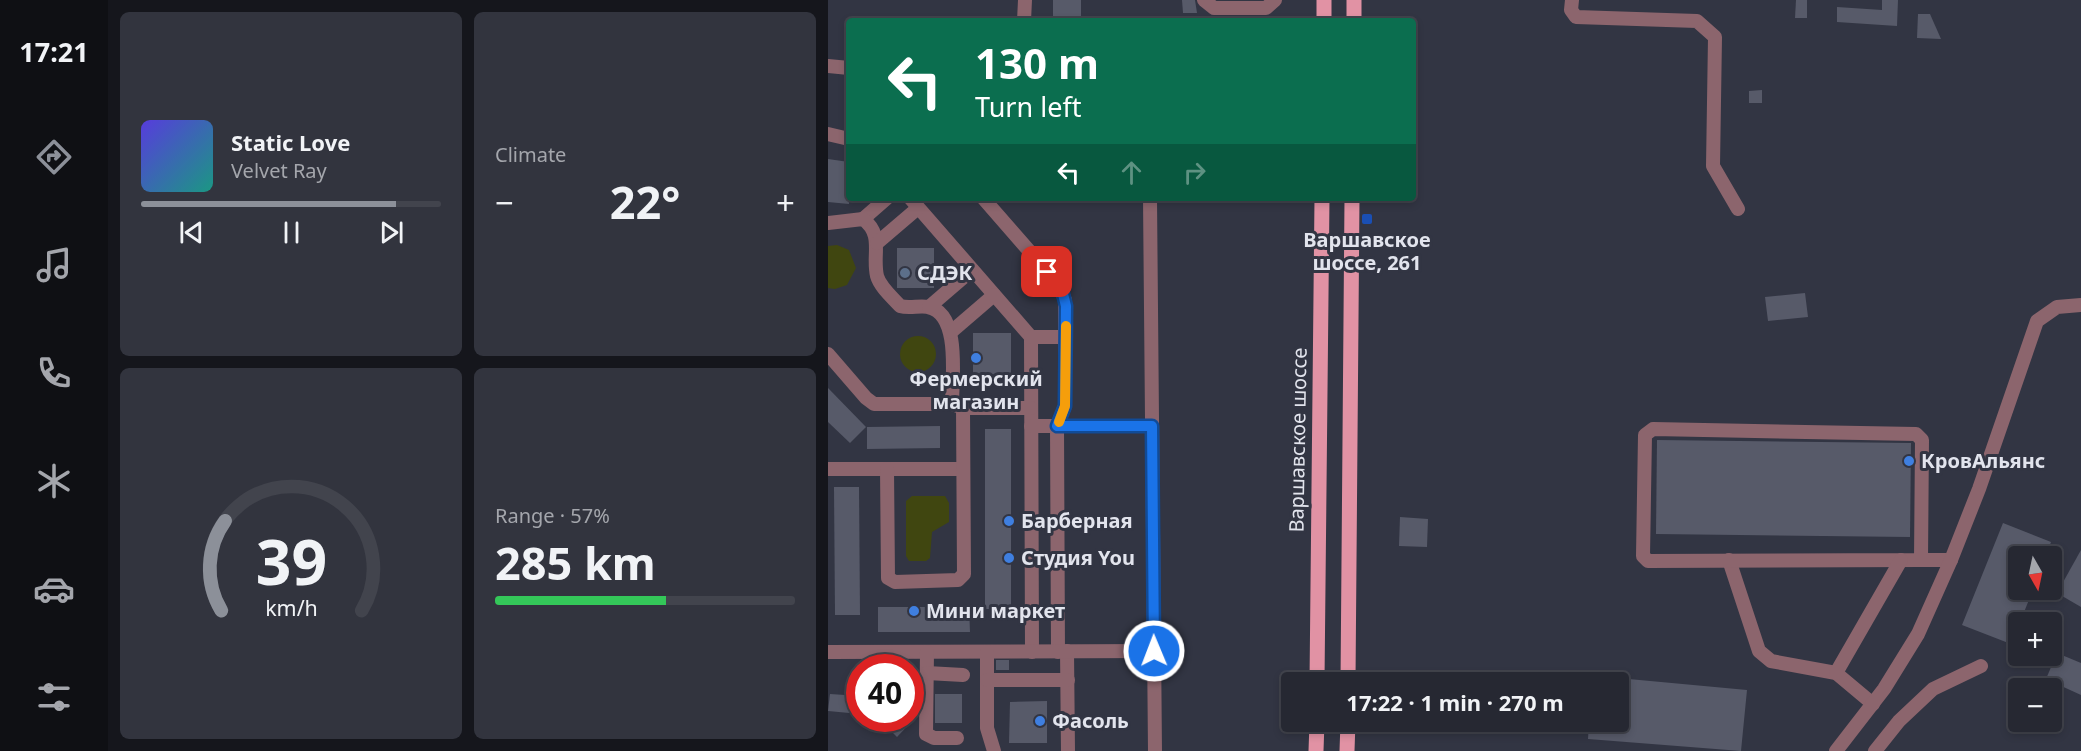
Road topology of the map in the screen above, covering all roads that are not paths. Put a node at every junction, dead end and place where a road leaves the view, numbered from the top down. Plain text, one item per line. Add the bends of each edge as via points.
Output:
1 (1025, 0) edge
2 (1204, 0) edge
3 (1275, 0) edge
4 (1324, 0) edge
5 (1354, 0) edge
6 (1572, 0) edge
7 (1227, 15) edge
8 (1024, 18) edge
9 (1324, 18) edge
10 (1353, 18) edge
11 (828, 66) edge
12 (846, 68) edge
13 (828, 134) edge
14 (846, 138) edge
15 (884, 201) edge
16 (986, 201) edge
17 (1150, 201) edge
18 (1322, 201) edge
19 (1352, 201) edge
20 (914, 203) edge
21 (1737, 209) dead end
22 (863, 219) junction
23 (828, 223) edge
24 (877, 243) junction
25 (972, 270) junction
26 (994, 295) junction
27 (2081, 305) edge
28 (929, 307) junction
29 (951, 332) junction
30 (1031, 337) junction
31 (1066, 337) junction
32 (828, 354) edge
33 (957, 406) junction
34 (1031, 408) junction
35 (1031, 426) junction
36 (1057, 426) junction
37 (1152, 426) junction
38 (828, 469) edge
39 (886, 469) junction
40 (963, 469) junction
41 (1729, 560) junction
42 (1901, 560) junction
43 (1921, 560) junction
44 (1952, 560) junction
45 (1154, 651) junction
46 (828, 652) edge
47 (927, 652) junction
48 (987, 652) junction
49 (1032, 652) junction
50 (1063, 652) junction
51 (1981, 666) dead end
52 (1317, 672) edge
53 (1348, 672) edge
54 (927, 673) junction
55 (1836, 673) junction
56 (963, 675) dead end
57 (1068, 680) junction
58 (987, 681) junction
59 (1873, 704) junction
60 (1317, 732) edge
61 (1348, 732) edge
62 (957, 738) dead end
63 (994, 751) edge
64 (1068, 751) edge
65 (1155, 751) edge
66 (1316, 751) edge
67 (1347, 751) edge
68 (1836, 751) edge
69 (1875, 751) edge

1 - 8 street
2 - 7 street
3 - 7 street via 1266,8
4 - 9 main road
5 - 10 main road
6 - 21 street via 1571,10 1576,18 1697,21 1715,37 1713,166
11 - 12 street
13 - 14 street
15 - 22 street
16 - 31 street via 1062,290
17 - 37 street
18 - 52 main road, Варшавское шоссе
19 - 53 main road
20 - 24 street
20 - 25 street
22 - 23 street
22 - 24 street via 872,228
24 - 28 street via 880,282 903,307
25 - 26 street
25 - 28 street
26 - 29 street
26 - 30 street
27 - 44 street via 2057,307 2037,321
28 - 29 street via 944,317
29 - 33 street
30 - 31 street
30 - 34 street
31 - 36 street via 1065,406
32 - 33 street via 874,404
33 - 34 street
33 - 40 street
34 - 35 street
35 - 36 street
35 - 49 street
36 - 37 street
36 - 50 street
37 - 45 street
38 - 39 street
39 - 40 street
39 - 40 street via 887,575 891,581 907,582 952,581 964,574
41 - 42 street
41 - 43 street via 1648,561 1643,556 1646,435 1653,429 1916,434 1922,440
41 - 55 street via 1759,651 1771,661
42 - 43 street
42 - 55 street
43 - 44 street
44 - 59 street via 1918,634
45 - 50 street
45 - 65 street
46 - 47 street
47 - 48 street
47 - 54 street
48 - 49 street
48 - 58 street
49 - 50 street
50 - 57 street
51 - 69 street via 1933,689
54 - 56 street
54 - 62 street via 926,734
55 - 59 street
57 - 58 street
57 - 64 street
58 - 63 street via 987,728
59 - 68 street
60 - 66 main road
61 - 67 main road

